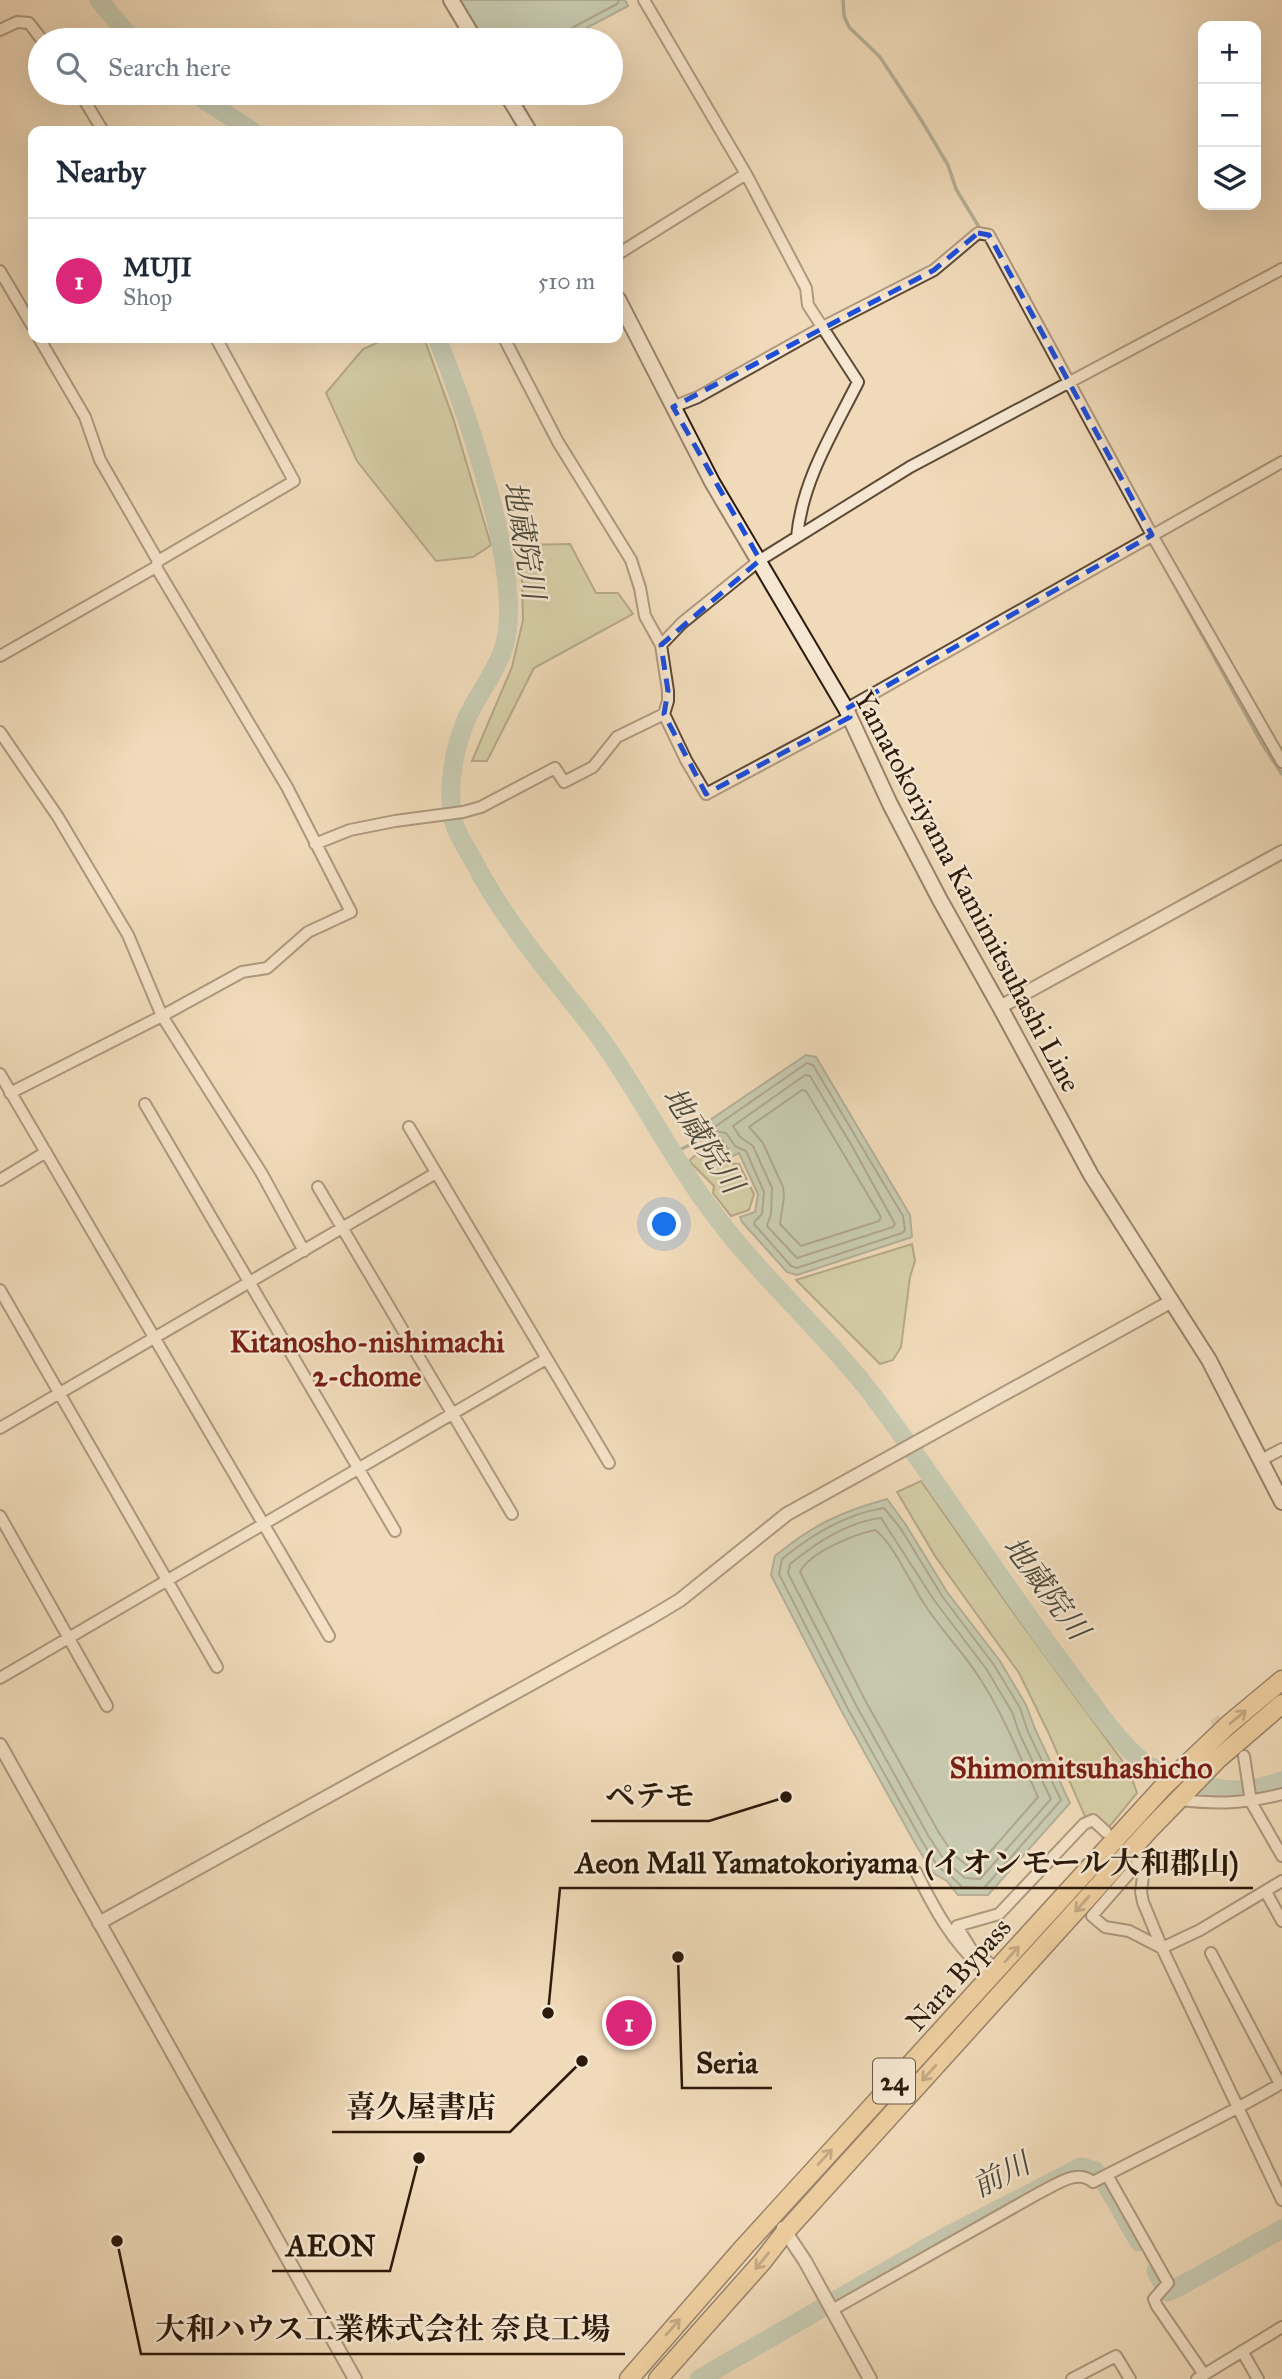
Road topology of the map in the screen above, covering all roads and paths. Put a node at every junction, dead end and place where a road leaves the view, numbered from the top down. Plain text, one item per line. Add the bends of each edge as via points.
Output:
1 (451, 0) edge
2 (644, 0) edge
3 (33, 28) edge
4 (468, 28) edge
5 (0, 30) edge
6 (87, 105) edge
7 (513, 105) edge
8 (100, 126) edge
9 (526, 126) edge
10 (746, 174) junction
11 (623, 251) edge
12 (1282, 269) edge
13 (1, 275) edge
14 (623, 309) edge
15 (28, 319) edge
16 (821, 328) junction
17 (42, 343) edge
18 (219, 343) edge
19 (507, 343) edge
20 (1070, 382) junction
21 (673, 407) junction
22 (1282, 461) edge
23 (1149, 536) junction
24 (797, 537) junction
25 (760, 560) junction
26 (157, 564) junction
27 (661, 645) junction
28 (0, 656) edge
29 (848, 713) junction
30 (664, 714) junction
31 (0, 732) edge
32 (1282, 762) edge
33 (315, 844) junction
34 (1282, 852) edge
35 (1000, 1007) junction
36 (162, 1016) junction
37 (0, 1074) edge
38 (10, 1093) junction
39 (145, 1104) dead end
40 (409, 1127) dead end
41 (46, 1152) junction
42 (436, 1173) junction
43 (0, 1180) edge
44 (318, 1187) dead end
45 (342, 1228) junction
46 (304, 1251) junction
47 (248, 1283) junction
48 (0, 1290) edge
49 (1172, 1301) junction
50 (155, 1338) junction
51 (546, 1359) junction
52 (60, 1394) junction
53 (451, 1414) junction
54 (0, 1429) edge
55 (1282, 1449) edge
56 (1261, 1460) junction
57 (609, 1463) dead end
58 (357, 1469) junction
59 (1282, 1502) edge
60 (512, 1514) dead end
61 (0, 1516) edge
62 (263, 1523) junction
63 (395, 1531) dead end
64 (166, 1581) junction
65 (329, 1636) dead end
66 (69, 1639) junction
67 (217, 1667) dead end
68 (0, 1678) edge
69 (1282, 1680) edge
70 (1282, 1704) edge
71 (107, 1706) dead end
72 (0, 1745) edge
73 (1244, 1756) tunnel mouth
74 (1282, 1794) edge
75 (1181, 1797) junction
76 (1251, 1799) junction
77 (1106, 1832) dead end
78 (1282, 1856) edge
79 (1129, 1861) junction
80 (916, 1872) dead end
81 (1282, 1881) edge
82 (1266, 1892) junction
83 (1282, 1921) edge
84 (99, 1923) junction
85 (1162, 1948) junction
86 (1211, 1953) dead end
87 (1281, 2083) edge
88 (1239, 2109) junction
89 (1107, 2175) junction
90 (1282, 2200) edge
91 (772, 2217) junction
92 (786, 2231) junction
93 (829, 2305) junction
94 (1282, 2327) edge
95 (1242, 2351) junction
96 (1200, 2376) edge
97 (355, 2379) edge
98 (629, 2379) edge
99 (658, 2379) edge
100 (870, 2379) edge
101 (1072, 2379) edge
102 (1130, 2379) edge
103 (1258, 2379) edge

1 - 4 main road
2 - 10 street
3 - 5 street via 17,22
6 - 8 street
7 - 9 main road
10 - 11 street
10 - 16 street via 806,288 808,305
12 - 20 street
13 - 15 street
14 - 21 main road, Yamatokoriyama Kamimitsuhashi Line
16 - 20 street via 934,270 984,234
16 - 21 street
16 - 24 street via 858,382 806,489
17 - 26 street via 85,417 100,460
18 - 26 street via 294,481
19 - 27 street via 558,442 631,560 645,616
20 - 23 street
20 - 24 street via 911,467
21 - 25 main road, Yamatokoriyama Kamimitsuhashi Line
22 - 23 street
23 - 29 street
23 - 32 street
24 - 25 street
25 - 27 street
25 - 29 main road, Yamatokoriyama Kamimitsuhashi Line
26 - 28 street
26 - 33 street via 287,787
27 - 30 street via 668,691
29 - 30 street via 706,794
29 - 35 main road, Yamatokoriyama Kamimitsuhashi Line via 914,852
30 - 33 street via 617,737 593,767 564,782 555,768 481,807 350,830
31 - 36 street via 58,817 128,935
33 - 36 street via 351,912 309,932 267,968 242,972
34 - 35 street
35 - 49 main road, Yamatokoriyama Kamimitsuhashi Line via 1091,1174
36 - 38 street
36 - 46 street via 262,1174
37 - 38 street
38 - 41 street
39 - 47 street
40 - 42 street
41 - 43 street
41 - 50 street
42 - 45 street
42 - 51 street
44 - 45 street
45 - 46 street
45 - 53 street
46 - 47 street
47 - 50 street
47 - 58 street
48 - 52 street
49 - 56 main road, Yamatokoriyama Kamimitsuhashi Line
49 - 84 street via 788,1514 680,1600 650,1618
50 - 52 street
50 - 62 street
51 - 53 street
51 - 57 street
52 - 54 street
52 - 64 street
53 - 58 street
53 - 60 street
55 - 56 street
56 - 59 main road, Yamatokoriyama Kamimitsuhashi Line
58 - 62 street
58 - 63 street
61 - 66 street
62 - 64 street
62 - 65 street
64 - 66 street
64 - 67 street
66 - 68 street
66 - 71 street
91 -> 69 highway, Nara Bypass / 24 via 1163,1787
70 - 75 highway, Nara Bypass / 24
72 - 84 street
73 - 76 street
74 - 76 street
75 - 76 street via 1228,1804
75 - 79 highway, Nara Bypass / 24
76 - 78 street
77 - 80 street via 1093,1820 1084,1824 999,1914 957,1926 971,1950 988,1962 982,1968 963,1952
79 - 85 street via 1144,1868 1143,1902
79 - 85 street via 1132,1870 1092,1916 1105,1927 1129,1931
79 -> 92 highway, Nara Bypass / 24
81 - 82 street
82 - 83 street
82 - 85 street
84 - 97 street
85 - 88 street
86 - 87 street
87 - 88 street
88 - 89 street
88 - 90 street
89 - 93 street via 1093,2182 1086,2176 1074,2176
89 - 96 street via 1168,2283 1154,2299
91 - 92 street
98 -> 91 highway, Nara Bypass / 24
92 - 93 street
92 -> 99 highway, Nara Bypass / 24
93 - 100 street
94 - 95 street
95 - 96 street
95 - 103 street
101 - 102 street via 1116,2356

